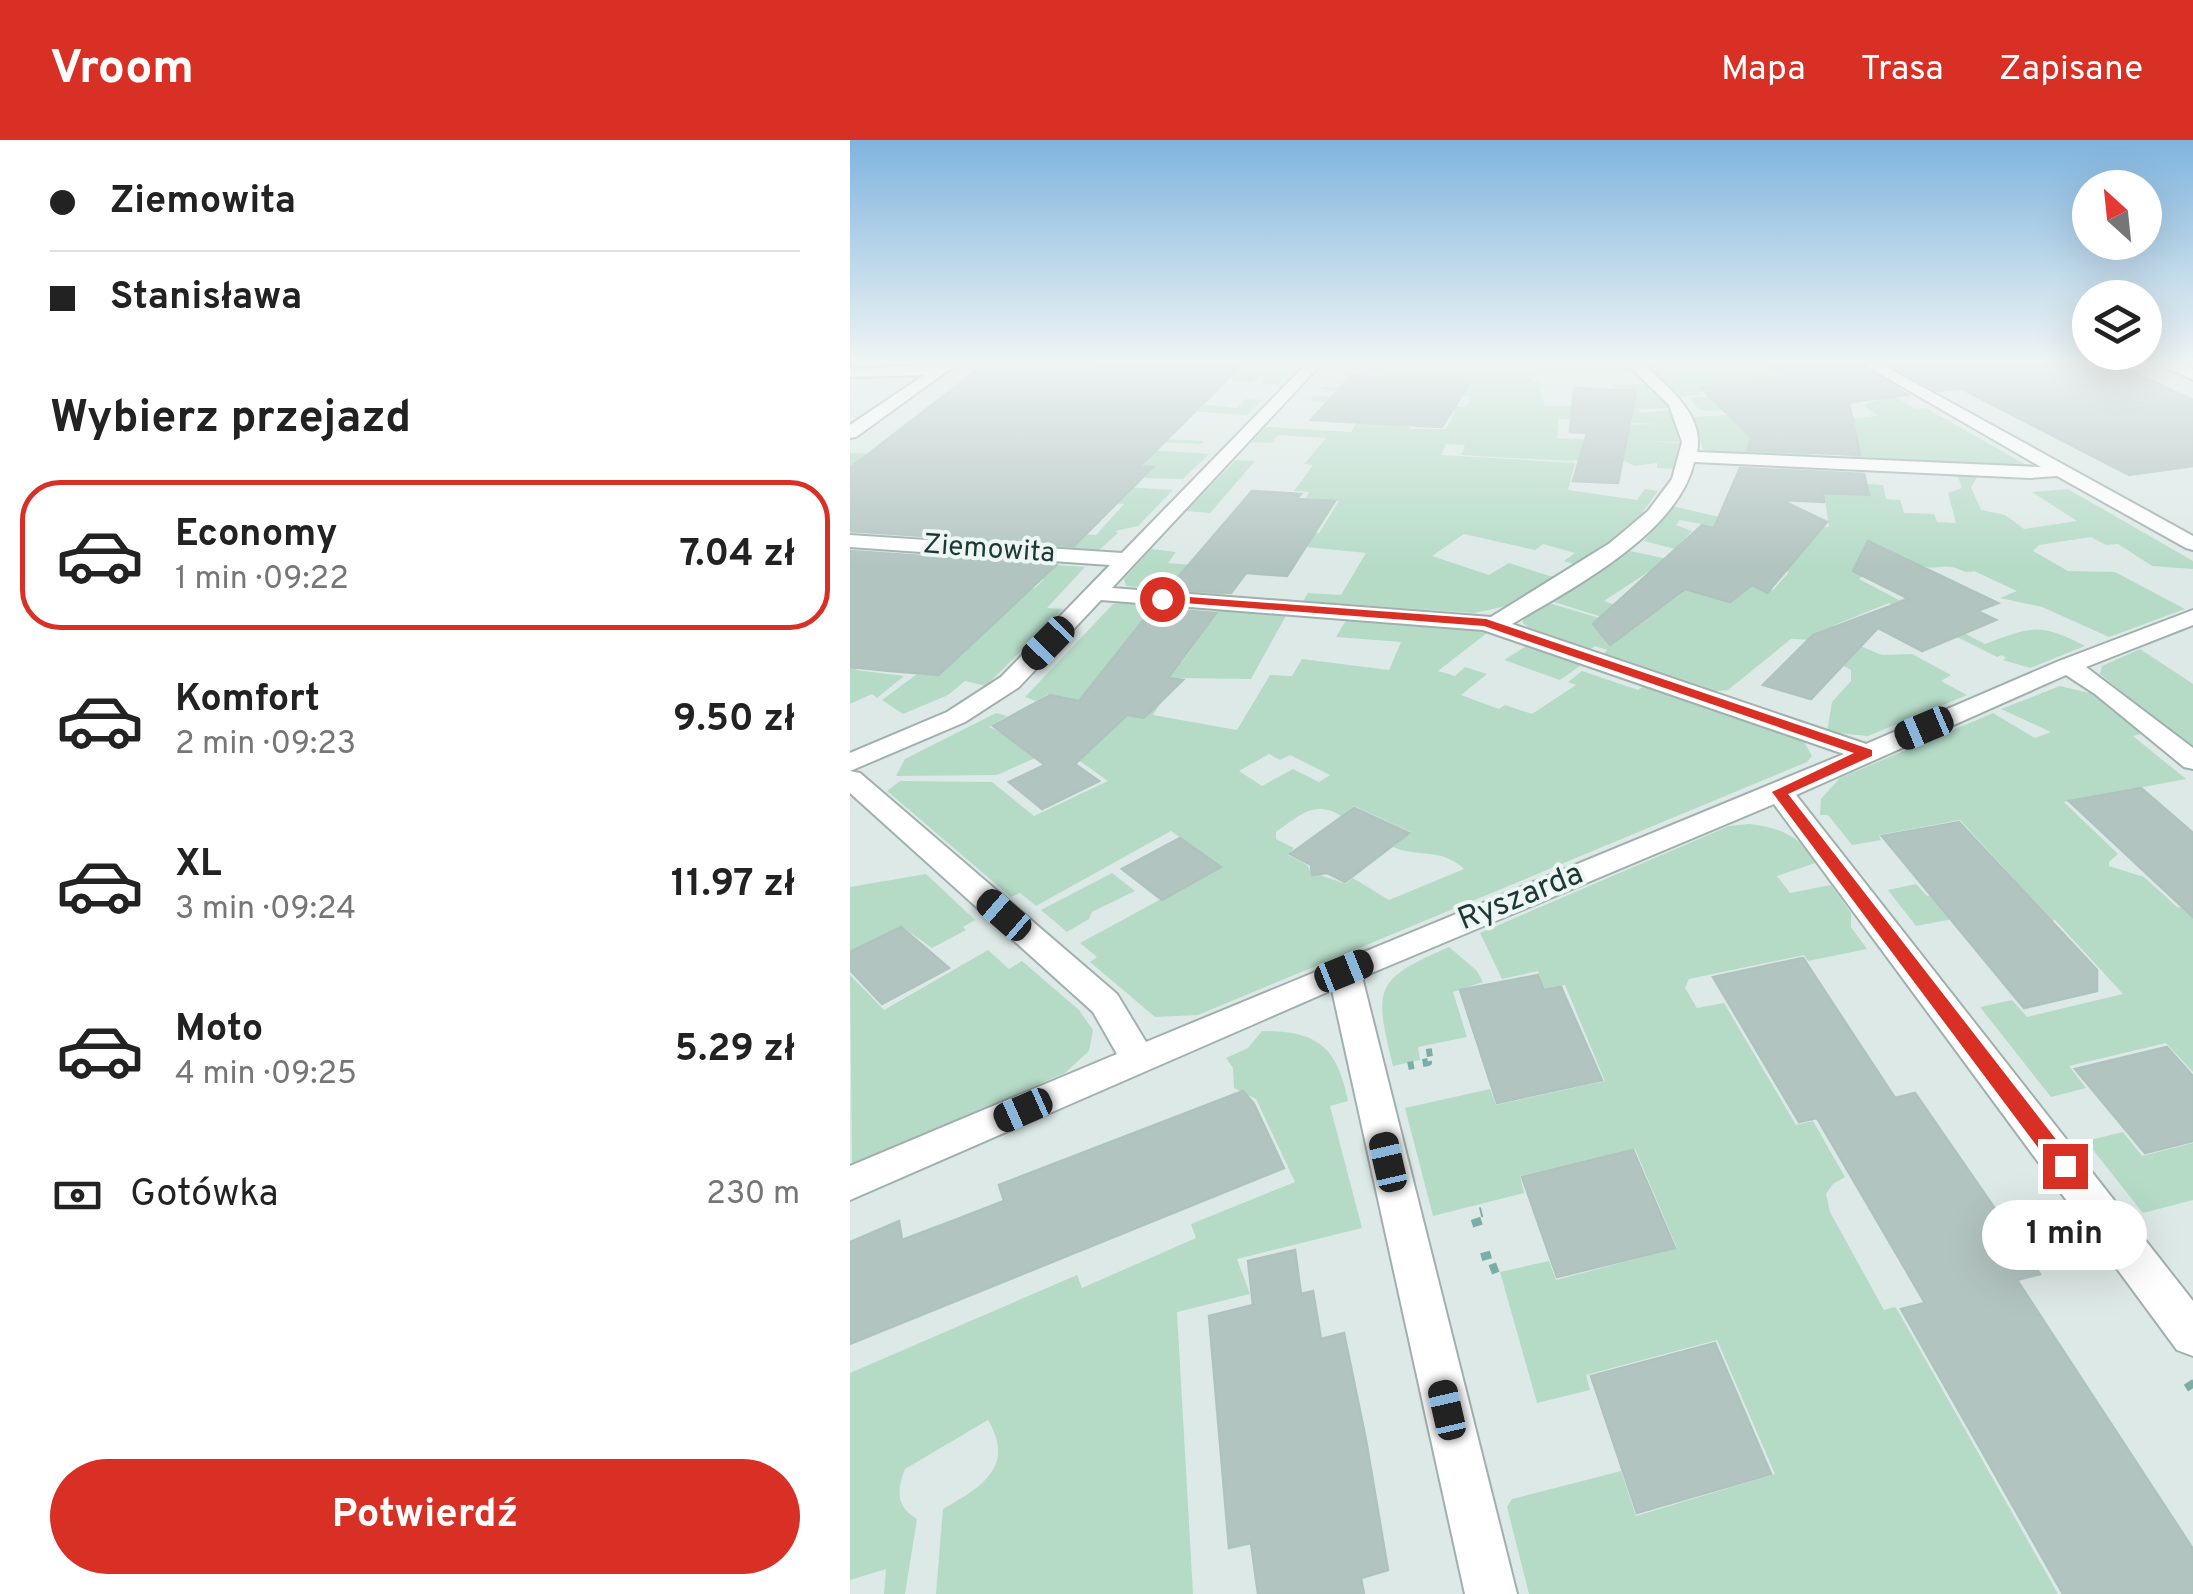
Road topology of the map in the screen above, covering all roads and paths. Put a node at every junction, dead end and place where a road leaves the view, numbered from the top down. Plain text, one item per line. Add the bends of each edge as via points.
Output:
1 (1250, 432) edge
2 (1690, 432) edge
3 (1992, 432) edge
4 (1692, 456) junction
5 (2060, 470) junction
6 (850, 540) edge
7 (2193, 544) edge
8 (1128, 560) junction
9 (1096, 593) junction
10 (2193, 618) edge
11 (1494, 625) junction
12 (2067, 666) junction
13 (1867, 753) junction
14 (2193, 760) edge
15 (850, 764) edge
16 (850, 779) edge
17 (1779, 792) junction
18 (1344, 971) junction
19 (1138, 1059) junction
20 (850, 1184) edge
21 (1482, 1212) dead end
22 (1478, 1226) dead end
23 (1485, 1252) dead end
24 (1498, 1267) dead end
25 (2193, 1335) edge
26 (1491, 1594) edge

1 - 8 street
2 - 4 street
3 - 5 street
4 - 5 street
4 - 11 street via 1640,533
5 - 7 street
6 - 8 street, Ziemowita
8 - 9 street
9 - 11 street, Ziemowita
9 - 15 street via 994,694
10 - 12 street, Ryszarda
11 - 13 street, Ziemowita
12 - 13 street, Ryszarda
12 - 14 street
13 - 17 street, Ryszarda
16 - 19 street via 1105,1002
17 - 18 street, Ryszarda
17 - 25 street
18 - 19 street, Ryszarda
18 - 26 street
19 - 20 street, Ryszarda
21 - 22 path via 1474,1214
23 - 24 path via 1490,1270

